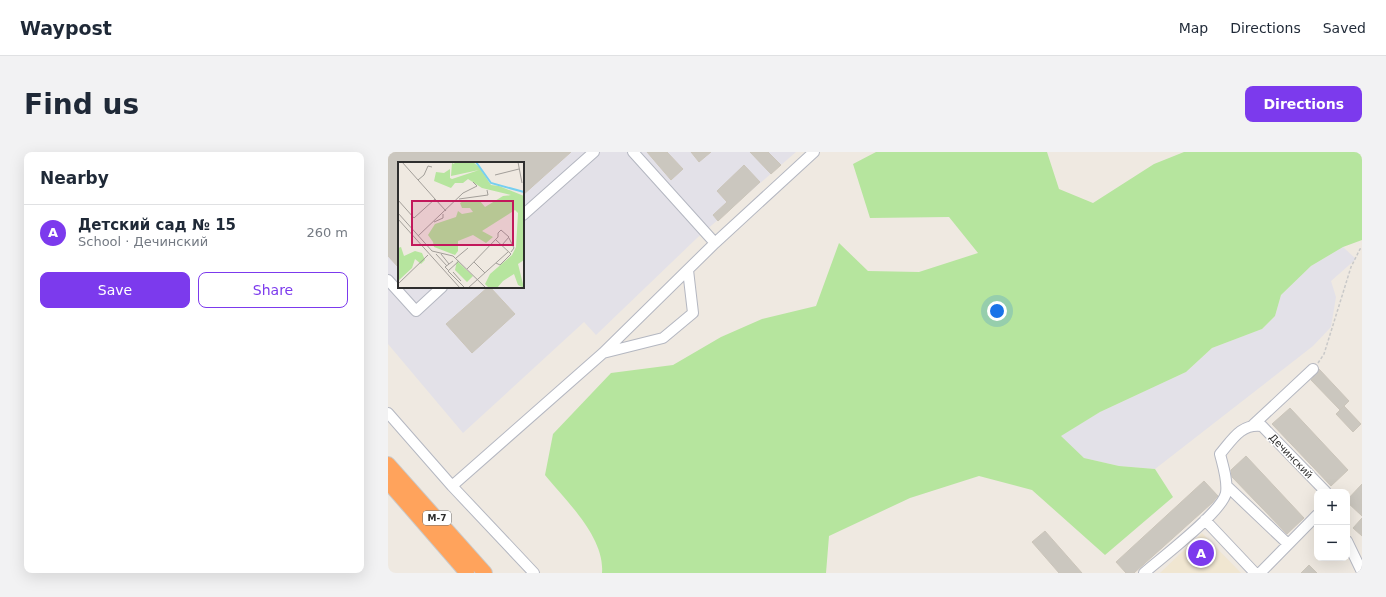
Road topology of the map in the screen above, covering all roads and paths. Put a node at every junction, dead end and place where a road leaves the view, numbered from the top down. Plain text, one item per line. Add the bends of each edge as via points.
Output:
1 (594, 152) edge
2 (632, 152) edge
3 (814, 152) edge
4 (524, 214) edge
5 (715, 243) junction
6 (1362, 248) edge
7 (688, 270) junction
8 (388, 280) edge
9 (441, 288) edge
10 (603, 353) junction
11 (1313, 369) joint
12 (388, 413) edge
13 (1253, 425) junction
14 (388, 464) edge
15 (388, 482) edge
16 (452, 486) junction
17 (1226, 486) junction
18 (1323, 489) edge
19 (1314, 518) edge
20 (1205, 520) junction
21 (1288, 544) junction
22 (1350, 547) edge
23 (1362, 572) edge
24 (467, 573) edge
25 (485, 573) edge
26 (534, 573) edge
27 (1144, 573) edge
28 (1255, 573) edge
29 (1260, 573) edge

1 - 4 street
2 - 5 street
3 - 5 street
5 - 7 street
6 - 11 path via 1351,267 1324,354
7 - 10 street
7 - 10 street via 692,313 663,338
8 - 9 street via 416,311
10 - 16 street
11 - 13 street
12 - 16 street
13 - 17 street via 1244,427 1220,454
13 - 18 street, Дечинский via 1262,426
14 - 25 highway, М-7
15 - 24 highway, М-7
16 - 26 street
17 - 20 street via 1224,499
17 - 21 street
19 - 21 street
20 - 27 street
20 - 28 street
21 - 29 street
22 - 23 street

